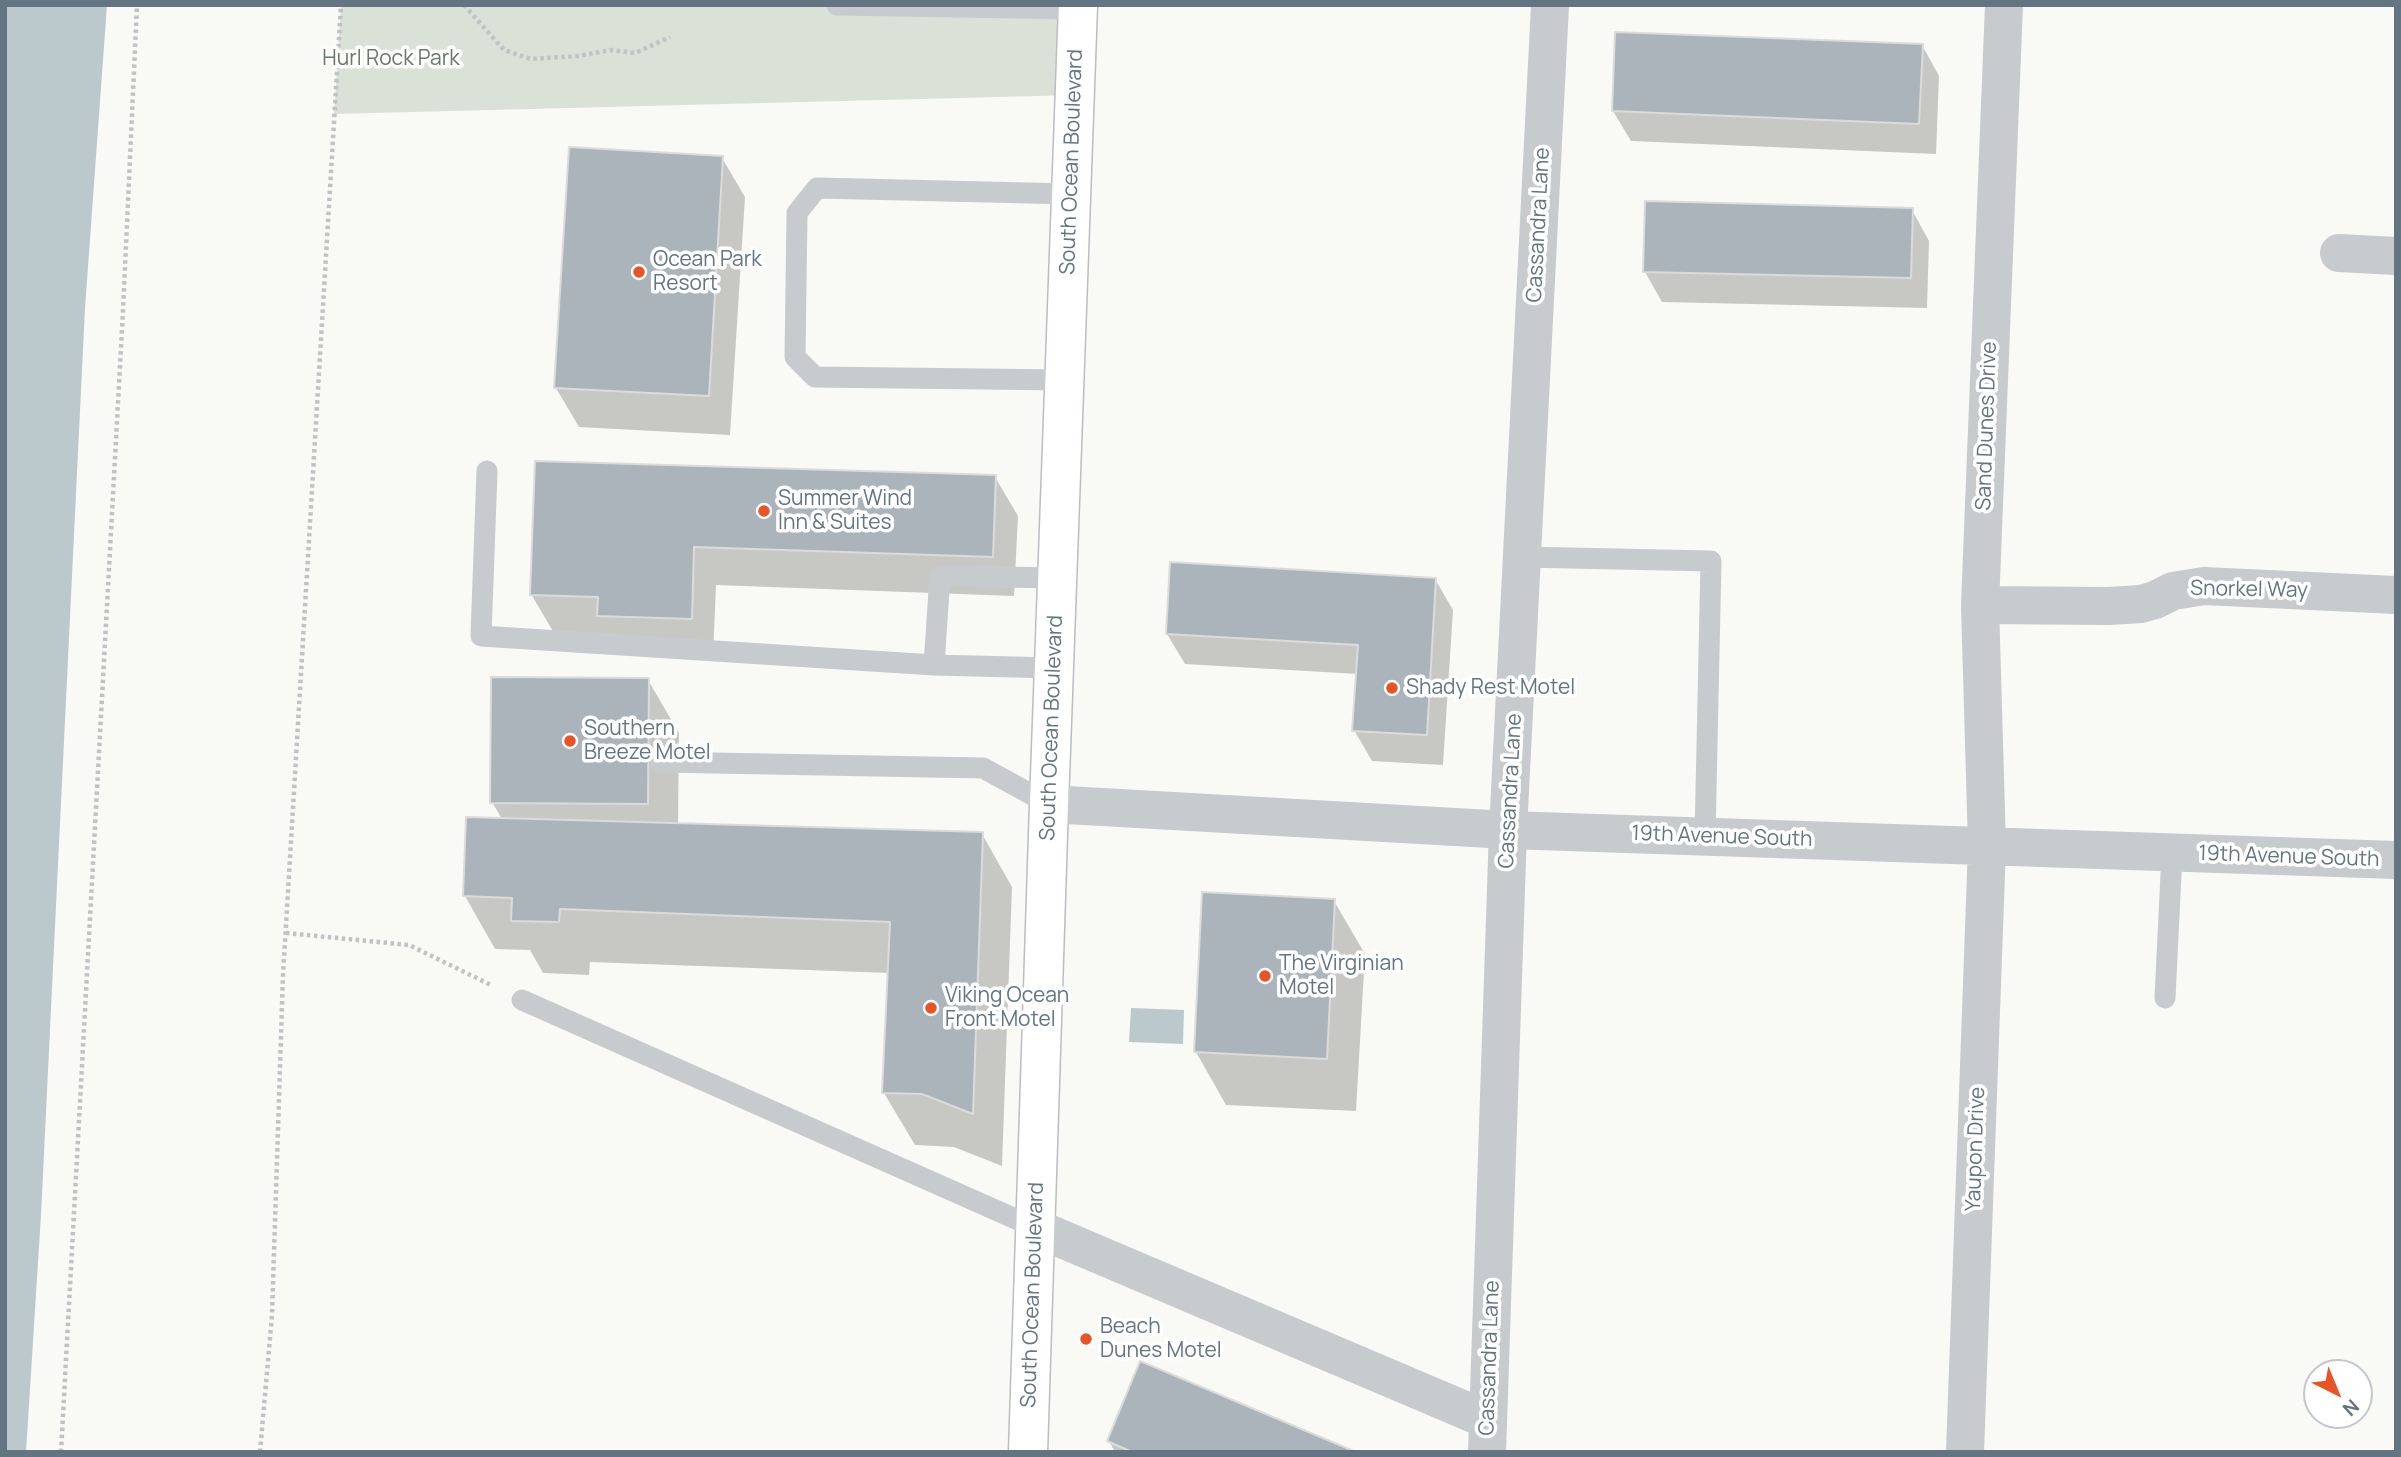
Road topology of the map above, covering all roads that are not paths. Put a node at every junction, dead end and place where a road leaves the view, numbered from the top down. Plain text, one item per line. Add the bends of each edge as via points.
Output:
1 (837, 5) edge
2 (1550, 5) edge
3 (2004, 5) edge
4 (1078, 7) edge
5 (1071, 194) junction
6 (2339, 253) dead end
7 (2396, 256) edge
8 (1065, 380) junction
9 (487, 471) dead end
10 (1522, 557) junction
11 (1058, 578) junction
12 (2396, 595) edge
13 (1980, 604) junction
14 (934, 665) junction
15 (1054, 668) junction
16 (659, 762) dead end
17 (1049, 804) junction
18 (1508, 830) junction
19 (1705, 836) junction
20 (1987, 846) junction
21 (2172, 853) junction
22 (2396, 860) edge
23 (2165, 998) dead end
24 (522, 1000) road end
25 (1036, 1228) junction
26 (1488, 1436) edge
27 (1028, 1452) edge
28 (1965, 1452) edge

1 - 4 lane
2 - 10 street, Cassandra Lane
3 - 13 street, Sand Dunes Drive
4 - 5 main road, South Ocean Boulevard
5 - 8 main road, South Ocean Boulevard
5 - 8 lane via 817,188 797,213 795,357 816,377
6 - 7 street
8 - 11 main road, South Ocean Boulevard
9 - 14 lane via 481,636
10 - 18 street, Cassandra Lane
10 - 19 lane via 1711,561
11 - 14 lane via 940,576
11 - 15 main road, South Ocean Boulevard
12 - 13 street, Snorkel Way via 2204,586 2173,591 2141,604
13 - 20 street, Sand Dunes Drive
14 - 15 lane
15 - 17 main road, South Ocean Boulevard
16 - 17 lane via 984,768
17 - 18 street, 19th Avenue South
17 - 25 main road, South Ocean Boulevard
18 - 19 street, 19th Avenue South
18 - 26 street, Cassandra Lane
19 - 20 street, 19th Avenue South
20 - 21 street, 19th Avenue South
20 - 28 street, Yaupon Drive
21 - 22 street, 19th Avenue South
21 - 23 lane
24 - 25 lane
25 - 26 street
25 - 27 main road, South Ocean Boulevard

